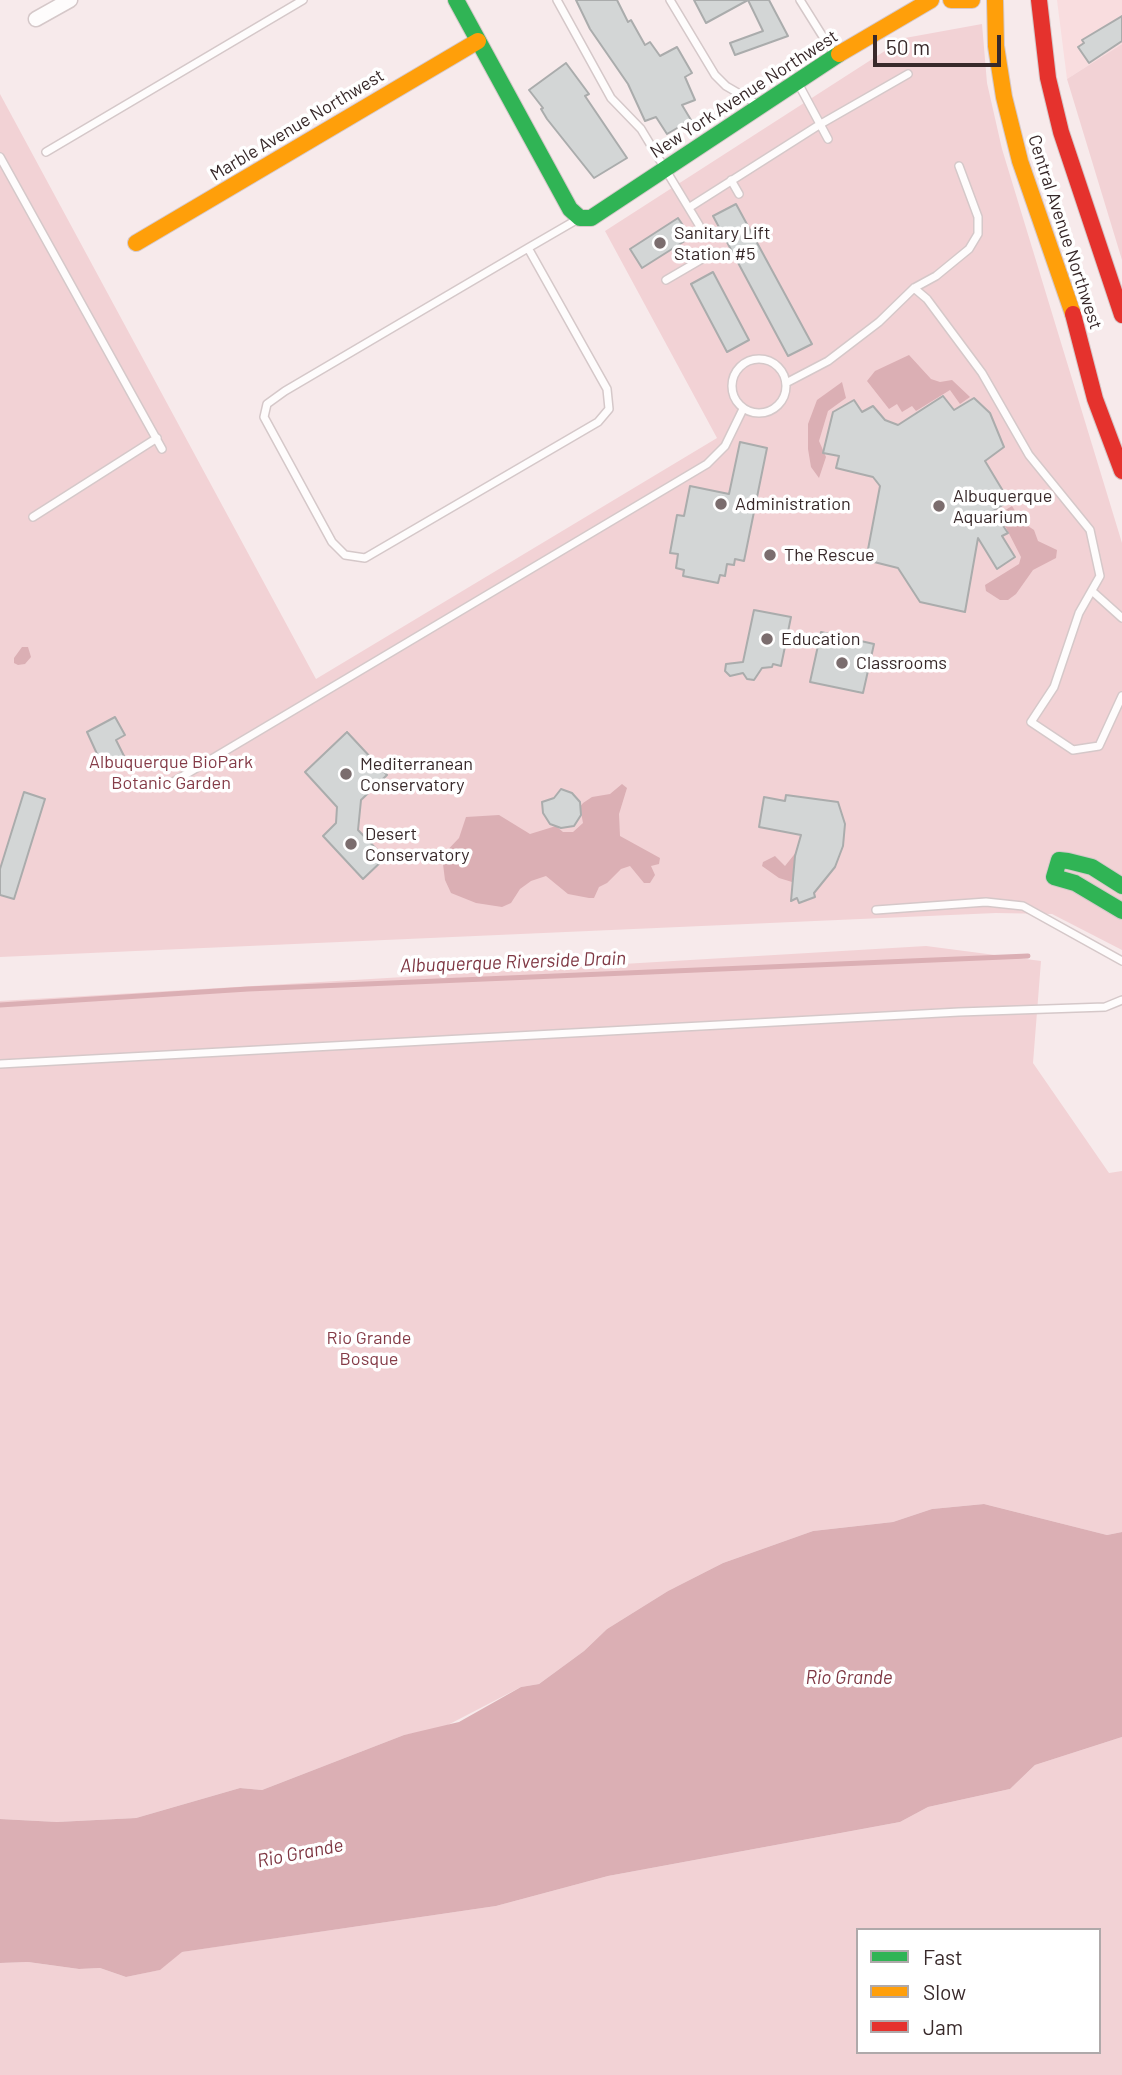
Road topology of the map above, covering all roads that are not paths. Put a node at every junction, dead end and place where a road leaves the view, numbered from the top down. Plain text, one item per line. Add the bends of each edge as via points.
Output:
1 (70, 0) edge
2 (303, 0) edge
3 (456, 0) edge
4 (556, 0) edge
5 (670, 0) edge
6 (800, 0) edge
7 (931, 0) edge
8 (951, 0) edge
9 (972, 0) edge
10 (995, 0) edge
11 (1039, 0) edge
12 (36, 19) dead end
13 (478, 41) junction
14 (836, 57) junction
15 (908, 74) dead end
16 (797, 82) junction
17 (760, 107) junction
18 (819, 125) junction
19 (828, 139) dead end
20 (46, 152) dead end
21 (0, 157) edge
22 (959, 166) dead end
23 (666, 168) junction
24 (731, 180) junction
25 (739, 194) dead end
26 (690, 207) junction
27 (580, 218) junction
28 (699, 225) dead end
29 (136, 243) dead end
30 (528, 248) junction
31 (714, 251) dead end
32 (666, 280) dead end
33 (914, 288) junction
34 (1122, 315) edge
35 (786, 383) junction
36 (743, 409) junction
37 (156, 438) junction
38 (162, 449) dead end
39 (1122, 471) edge
40 (33, 517) dead end
41 (1092, 591) junction
42 (1122, 618) edge
43 (1122, 696) edge
44 (173, 782) dead end
45 (1122, 886) edge
46 (876, 910) dead end
47 (1122, 911) edge
48 (1122, 961) edge
49 (1122, 1000) edge
50 (0, 1063) edge

1 - 12 street
2 - 20 lane
3 - 13 street
4 - 23 lane via 611,98 641,128
5 - 17 lane via 715,75
6 - 14 lane
7 - 14 street, New York Avenue Northwest
8 - 9 street
10 - 39 street, Central Avenue Northwest via 998,59 1020,161
11 - 34 street via 1048,78 1058,118
13 - 27 street via 570,209
13 - 29 street, Marble Avenue Northwest
14 - 16 street, New York Avenue Northwest
15 - 18 lane
16 - 17 street, New York Avenue Northwest
16 - 18 lane
17 - 23 street, New York Avenue Northwest
18 - 19 lane
18 - 24 lane
21 - 37 lane
22 - 33 lane via 978,217 978,234 969,249
23 - 26 lane
23 - 27 street, New York Avenue Northwest via 591,218
24 - 25 lane
24 - 26 lane
26 - 28 lane
27 - 30 lane
30 - 30 lane via 607,389 609,409 598,422 365,558 345,555 332,542 264,417 267,404
31 - 32 lane
33 - 35 lane via 828,360
33 - 41 lane via 982,373 1029,455 1090,530 1100,576
35 - 36 lane via 780,402 772,409 758,413
35 - 36 lane via 770,361 743,363 731,388
36 - 44 lane via 725,446 707,464
37 - 38 lane
37 - 40 lane
41 - 42 lane
41 - 43 lane via 1079,613 1054,687 1031,722 1073,750 1100,746
45 - 47 street via 1092,867 1068,860 1059,860 1054,877 1075,883
46 - 48 lane via 986,902 1023,906
49 - 50 lane via 1105,1007

